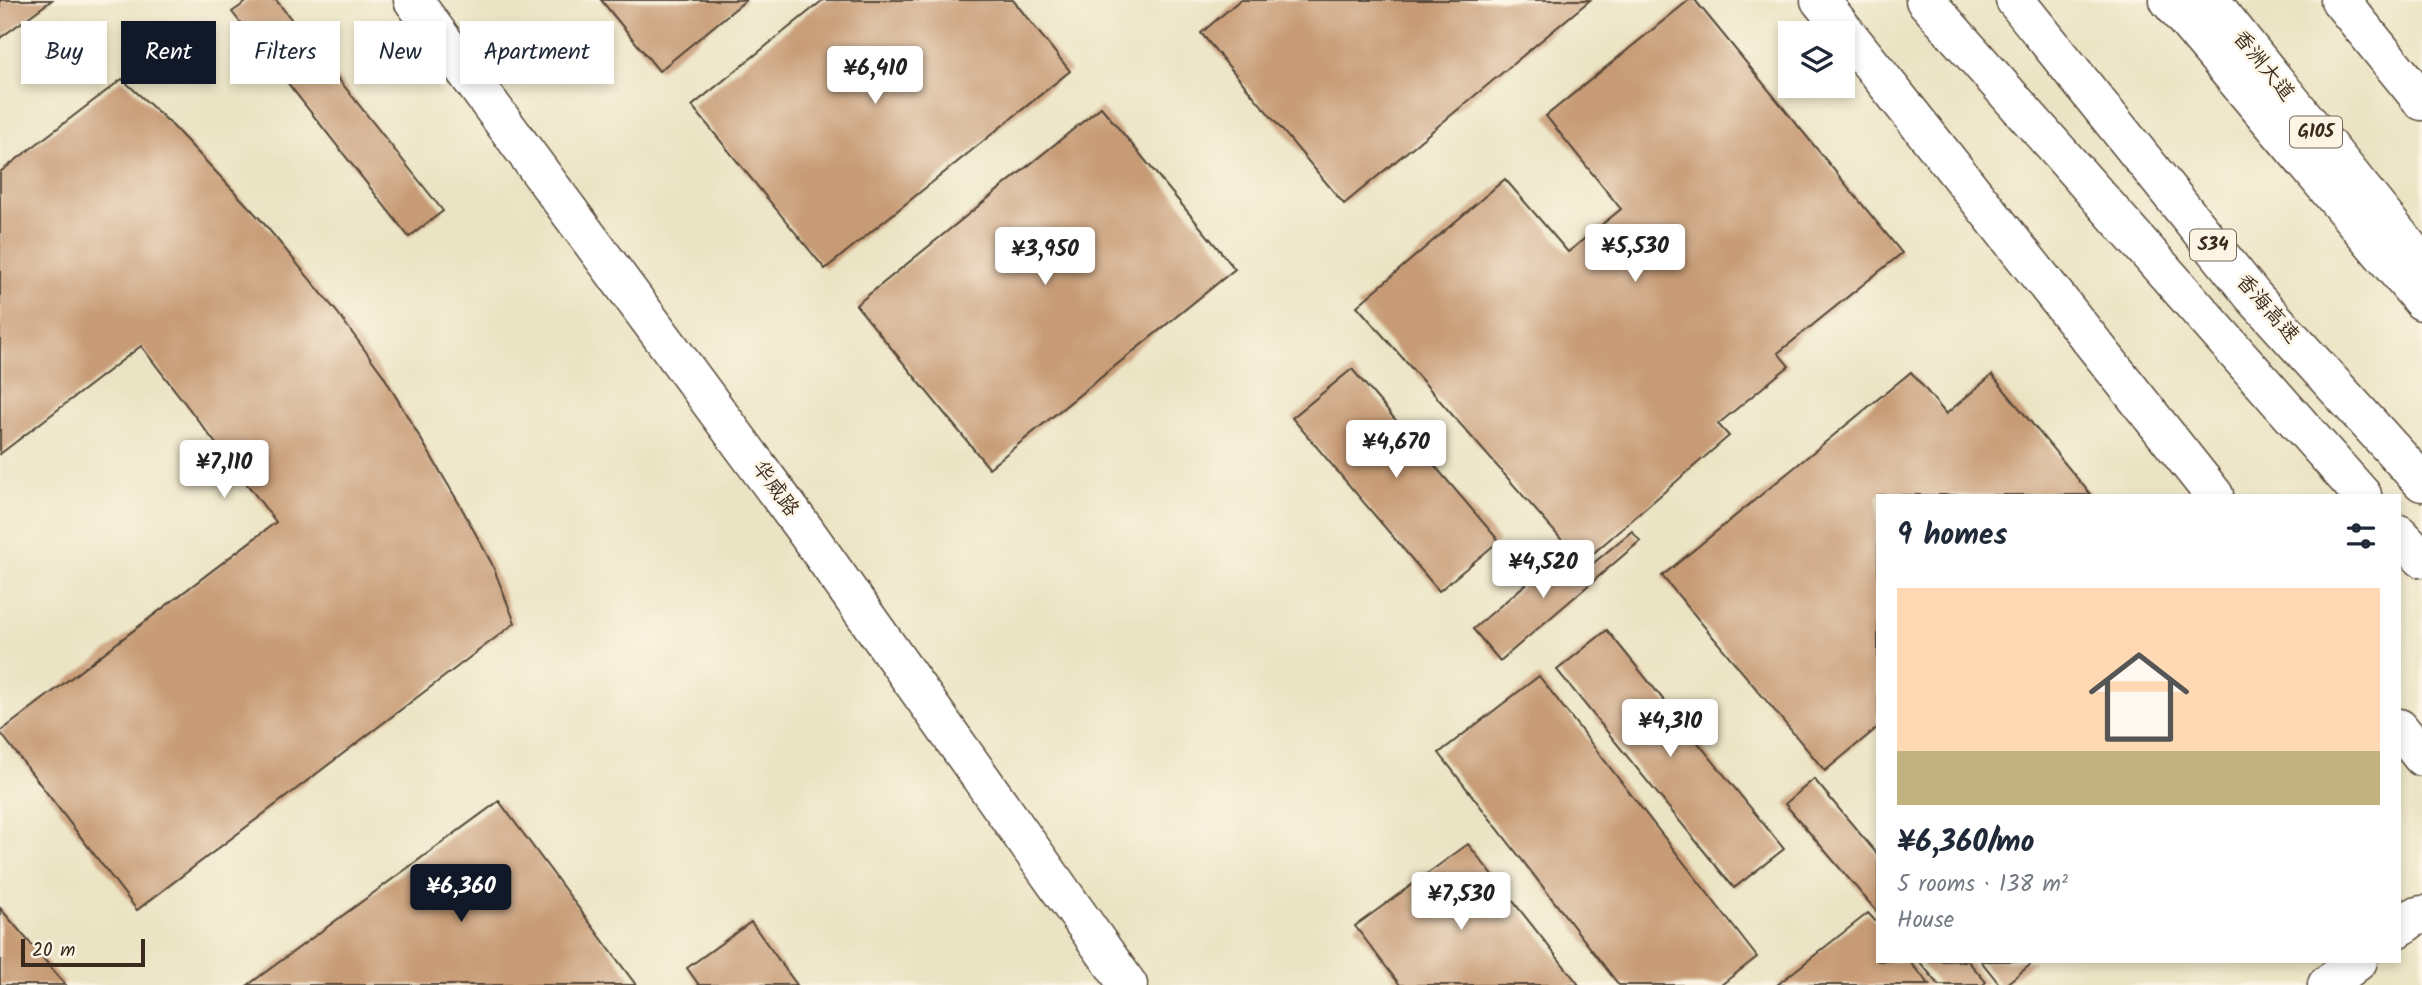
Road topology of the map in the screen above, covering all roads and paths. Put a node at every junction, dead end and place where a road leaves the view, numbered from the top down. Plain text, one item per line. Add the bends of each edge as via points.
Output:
1 (413, 0) edge
2 (1820, 0) edge
3 (1925, 0) edge
4 (2015, 0) edge
5 (2169, 0) edge
6 (2210, 0) edge
7 (2340, 0) edge
8 (2422, 101) edge
9 (2422, 264) edge
10 (2422, 301) edge
11 (2422, 482) edge
12 (2213, 494) edge
13 (2361, 494) edge
14 (2401, 536) edge
15 (2422, 558) edge
16 (2401, 731) edge
17 (2422, 757) edge
18 (2422, 915) edge
19 (2401, 926) edge
20 (2355, 963) edge
21 (1128, 985) edge
22 (2327, 985) edge

1 - 21 main road, 华威路 via 804,529
2 - 12 main road
3 - 13 main road
4 - 11 main road, 香海高速 / S34 via 2253,296
5 - 10 main road
6 - 9 main road, 香洲大道 / G105
7 - 8 main road
14 - 15 main road
16 - 17 main road
18 - 19 main road
20 - 22 main road

